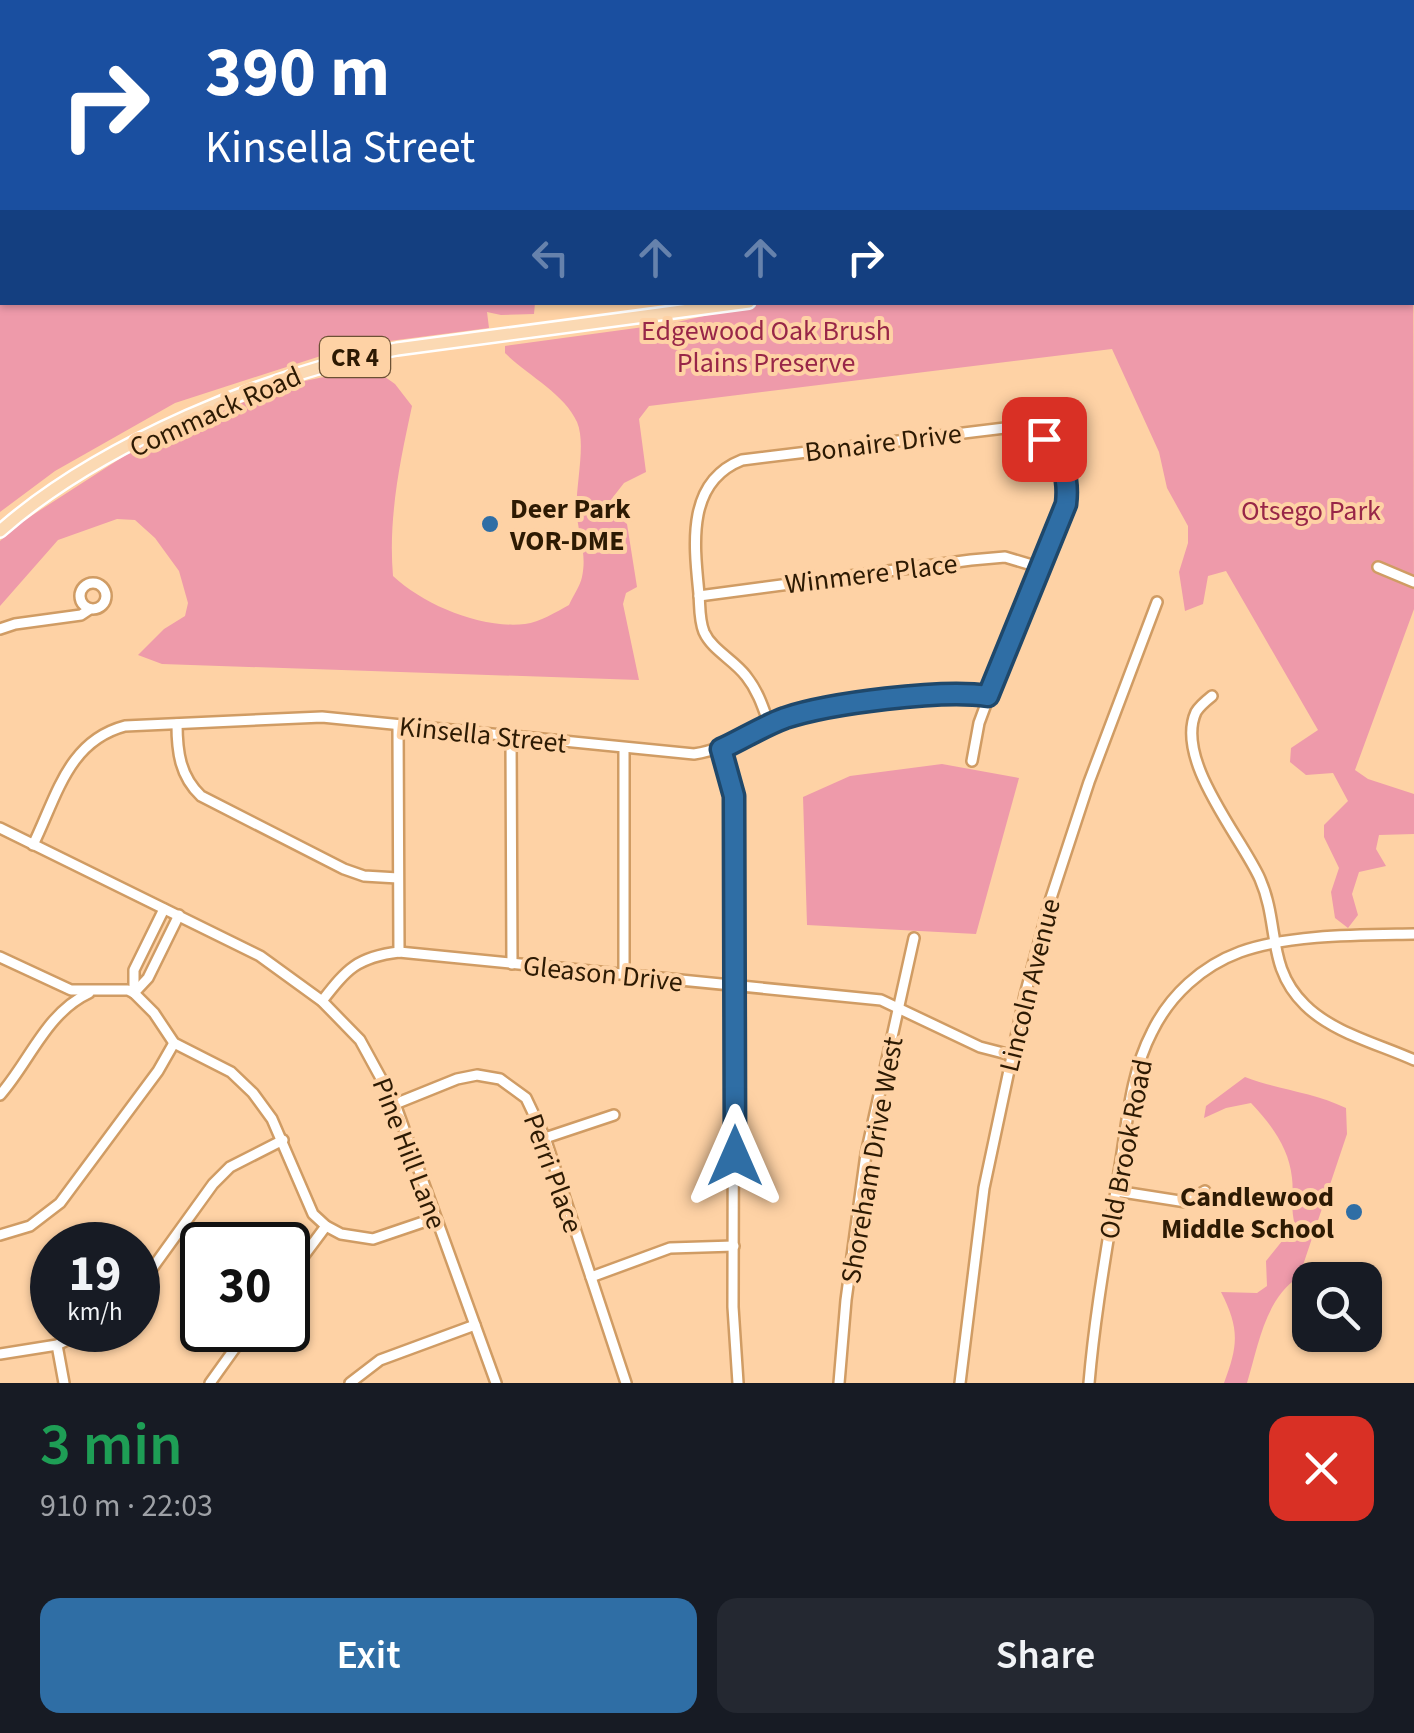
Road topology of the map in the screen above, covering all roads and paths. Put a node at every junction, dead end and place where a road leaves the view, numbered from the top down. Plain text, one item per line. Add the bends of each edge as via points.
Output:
1 (727, 305) edge
2 (1069, 432) dead end
3 (1053, 448) junction
4 (0, 531) edge
5 (1378, 567) dead end
6 (1042, 568) junction
7 (1414, 582) edge
8 (699, 596) junction
9 (1158, 602) dead end
10 (90, 608) dead end
11 (0, 630) edge
12 (988, 696) junction
13 (1212, 696) dead end
14 (177, 724) junction
15 (769, 724) junction
16 (398, 725) junction
17 (511, 737) junction
18 (721, 749) junction
19 (624, 750) junction
20 (972, 760) dead end
21 (0, 828) edge
22 (33, 844) junction
23 (398, 878) junction
24 (164, 909) junction
25 (179, 915) junction
26 (1414, 934) edge
27 (914, 938) dead end
28 (1273, 943) junction
29 (399, 952) junction
30 (0, 957) edge
31 (512, 964) junction
32 (624, 974) junction
33 (736, 986) junction
34 (92, 992) junction
35 (134, 993) junction
36 (322, 1001) junction
37 (899, 1006) junction
38 (174, 1042) junction
39 (1011, 1054) junction
40 (1414, 1060) edge
41 (0, 1095) edge
42 (396, 1104) junction
43 (614, 1115) dead end
44 (545, 1138) junction
45 (282, 1140) junction
46 (1205, 1190) dead end
47 (1116, 1191) junction
48 (435, 1218) junction
49 (326, 1226) junction
50 (0, 1235) edge
51 (734, 1246) junction
52 (310, 1247) edge
53 (160, 1257) edge
54 (591, 1277) junction
55 (475, 1325) junction
56 (30, 1349) edge
57 (58, 1352) edge
58 (232, 1352) edge
59 (0, 1354) edge
60 (64, 1383) edge
61 (210, 1383) edge
62 (350, 1383) edge
63 (496, 1383) edge
64 (626, 1383) edge
65 (738, 1383) edge
66 (839, 1383) edge
67 (960, 1383) edge
68 (1089, 1383) edge

1 - 4 main road, Commack Road / CR 4 via 397,349 288,376 128,448
2 - 3 street
3 - 6 street via 1068,485
3 - 8 street, Bonaire Drive via 1013,428 728,465 699,503
5 - 7 street
6 - 8 street, Winmere Place via 1005,557
6 - 12 street
8 - 15 street, Bonaire Drive via 710,642 746,675
9 - 39 street, Lincoln Avenue via 1061,867
10 - 11 street
12 - 15 street, Kinsella Street via 930,695 812,711
12 - 20 street
13 - 28 street via 1196,711 1200,769 1260,879
14 - 16 street, Kinsella Street via 322,717
14 - 22 street, Kinsella Street via 125,726 90,741 70,766
14 - 23 street via 179,761 201,796 344,869
15 - 18 street, Kinsella Street
16 - 17 street, Kinsella Street
16 - 23 street
17 - 19 street, Kinsella Street
17 - 31 street
18 - 19 street, Kinsella Street via 680,755
18 - 33 street via 734,796
19 - 32 street
21 - 22 street, Pine Hill Lane
22 - 24 street, Pine Hill Lane
23 - 29 street
24 - 25 street, Pine Hill Lane
24 - 35 street via 134,970
25 - 35 street
25 - 36 street, Pine Hill Lane via 260,956
26 - 28 street, Old Brook Road
27 - 37 street, Shoreham Drive West
28 - 40 street via 1282,975 1320,1018
28 - 47 street, Old Brook Road via 1204,971 1161,1015 1137,1070
29 - 31 street, Gleason Drive
29 - 36 street, Gleason Drive via 357,962
30 - 34 street via 54,984
31 - 32 street, Gleason Drive
32 - 33 street, Gleason Drive
33 - 37 street, Gleason Drive
33 - 51 street
34 - 35 street
34 - 41 street via 70,1002
35 - 38 street
36 - 42 street, Pine Hill Lane via 360,1040
37 - 39 street, Gleason Drive via 980,1048
37 - 66 street, Shoreham Drive West via 866,1154
38 - 45 street via 231,1072
38 - 50 street via 60,1203 30,1226
39 - 67 street, Lincoln Avenue via 984,1188
42 - 44 street, Perri Place via 457,1079 500,1079 526,1098
42 - 48 street, Pine Hill Lane
43 - 44 street
44 - 54 street, Perri Place
45 - 49 street via 313,1214
45 - 53 street via 230,1167
46 - 47 street via 1186,1202
47 - 68 street, Old Brook Road
48 - 49 street via 374,1239
48 - 55 street, Pine Hill Lane
49 - 52 street
51 - 54 street via 670,1248
51 - 65 street
54 - 64 street, Perri Place
55 - 62 street via 380,1360
55 - 63 street, Pine Hill Lane
56 - 59 street
57 - 60 street
58 - 61 street

